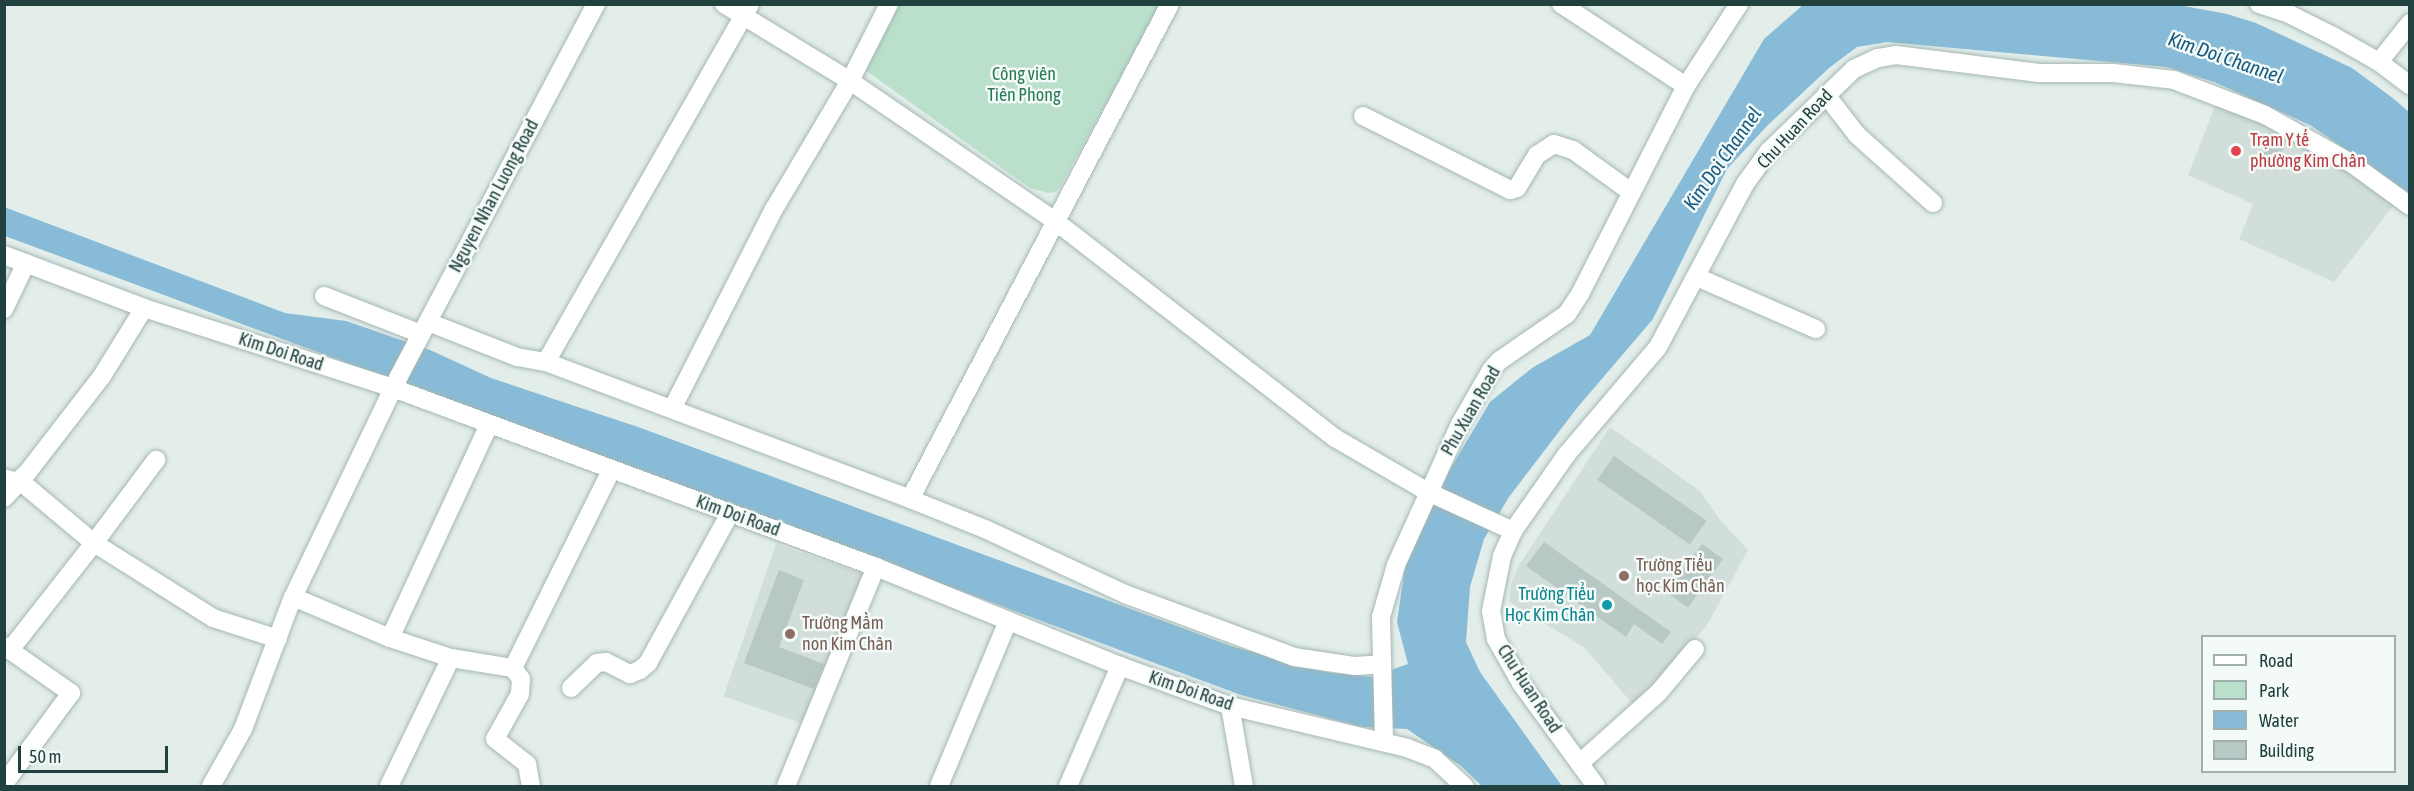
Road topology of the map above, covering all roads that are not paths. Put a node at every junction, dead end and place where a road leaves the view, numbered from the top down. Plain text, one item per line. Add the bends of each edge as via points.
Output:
1 (596, 4) edge
2 (724, 4) edge
3 (889, 4) edge
4 (1170, 4) edge
5 (1561, 4) edge
6 (1739, 4) edge
7 (2259, 4) edge
8 (2291, 9) edge
9 (747, 10) edge
10 (2409, 23) edge
11 (2379, 62) junction
12 (850, 81) junction
13 (2409, 85) edge
14 (1686, 86) junction
15 (1826, 95) junction
16 (1363, 116) dead end
17 (1631, 192) junction
18 (1933, 203) dead end
19 (2409, 206) edge
20 (1055, 221) junction
21 (4, 255) edge
22 (26, 263) junction
23 (1697, 277) junction
24 (324, 296) dead end
25 (144, 308) junction
26 (4, 309) edge
27 (1816, 329) dead end
28 (420, 335) junction
29 (546, 362) junction
30 (396, 382) junction
31 (672, 409) junction
32 (489, 425) junction
33 (156, 460) dead end
34 (611, 471) junction
35 (12, 480) edge
36 (1428, 492) junction
37 (4, 498) edge
38 (910, 499) junction
39 (730, 513) junction
40 (1513, 531) junction
41 (94, 543) junction
42 (876, 567) junction
43 (293, 597) junction
44 (1008, 621) junction
45 (390, 638) junction
46 (278, 639) junction
47 (8, 648) edge
48 (1695, 649) dead end
49 (451, 658) junction
50 (1381, 664) junction
51 (1120, 666) junction
52 (513, 669) junction
53 (571, 688) dead end
54 (1230, 706) junction
55 (1385, 734) junction
56 (1580, 763) junction
57 (4, 784) edge
58 (211, 786) edge
59 (390, 786) edge
60 (531, 786) edge
61 (786, 786) edge
62 (939, 786) edge
63 (1068, 786) edge
64 (1244, 786) edge
65 (1464, 786) edge
66 (1596, 786) edge

1 - 28 street, Nguyen Nhan Luong Road
2 - 9 street
3 - 12 street
4 - 20 street
5 - 14 street
6 - 14 street, Phu Xuan Road
7 - 8 street
8 - 11 street
9 - 12 street
9 - 29 street
10 - 11 street
11 - 13 street
12 - 20 street
12 - 31 street via 774,209
14 - 17 street, Phu Xuan Road
15 - 18 street via 1857,135
15 - 19 street, Chu Huan Road via 1854,69 1896,55 2039,73 2113,73 2174,80 2265,115 2351,163
15 - 23 street, Chu Huan Road via 1769,151 1745,184
16 - 17 street via 1510,190 1517,188 1536,155 1554,144 1573,150
17 - 36 street, Phu Xuan Road via 1567,314 1510,352 1491,370
20 - 36 street via 1335,438
20 - 38 street
21 - 22 street, Kim Doi Road
22 - 25 street, Kim Doi Road
22 - 26 street
23 - 27 street
23 - 40 street, Chu Huan Road via 1658,347 1567,454
24 - 28 street
25 - 30 street, Kim Doi Road
25 - 35 street via 102,376
28 - 29 street
28 - 30 street, Nguyen Nhan Luong Road
29 - 31 street
30 - 32 street, Kim Doi Road
30 - 43 street, Nguyen Nhan Luong Road
31 - 38 street
32 - 34 street, Kim Doi Road
32 - 45 street
33 - 41 street
34 - 39 street, Kim Doi Road
34 - 52 street
35 - 37 street
35 - 41 street
36 - 40 street
36 - 50 street, Phu Xuan Road via 1396,565 1381,617
38 - 50 street via 1125,594 1294,657 1355,666
39 - 42 street, Kim Doi Road
39 - 53 street via 648,663 630,674 606,662 597,663
40 - 56 street, Chu Huan Road via 1502,556 1491,611 1496,639 1521,683
41 - 46 street via 213,618
41 - 47 street
42 - 44 street, Kim Doi Road
42 - 61 street
43 - 45 street
43 - 46 street, Nguyen Nhan Luong Road
44 - 51 street, Kim Doi Road
44 - 62 street
45 - 49 street
46 - 58 street, Nguyen Nhan Luong Road via 243,729
47 - 57 street via 71,693
48 - 56 street via 1659,692
49 - 52 street
49 - 59 street
50 - 55 street, Phu Xuan Road
51 - 54 street, Kim Doi Road
51 - 63 street
52 - 60 street via 521,679 520,694 495,739 526,764
54 - 55 street, Kim Doi Road
54 - 64 street
55 - 65 street, Kim Doi Road via 1435,759
56 - 66 street, Chu Huan Road

